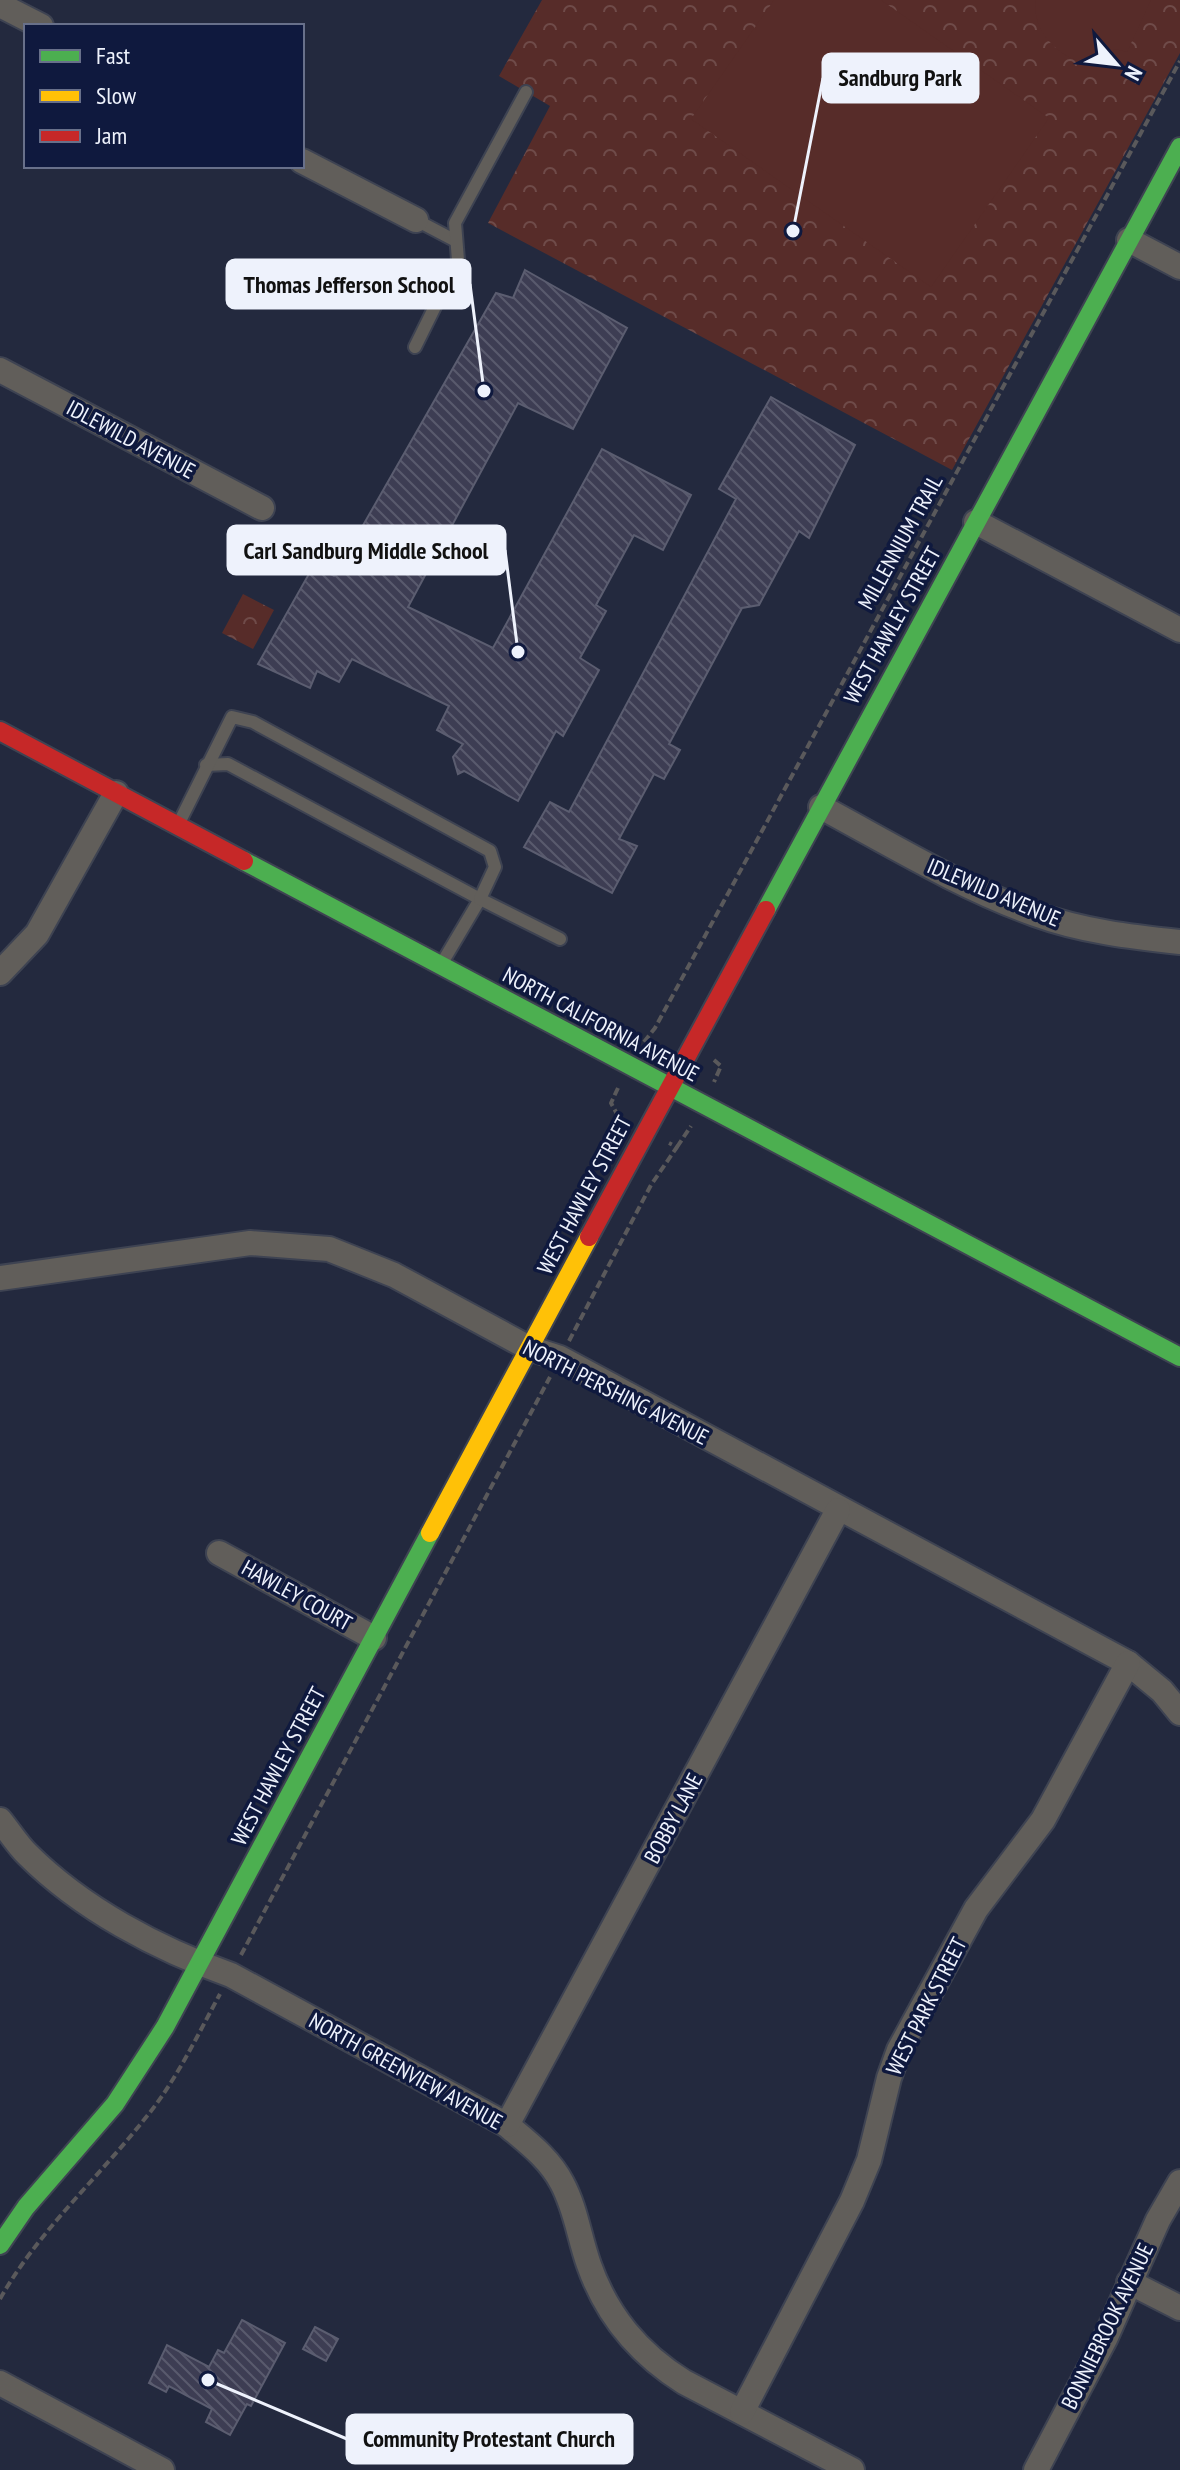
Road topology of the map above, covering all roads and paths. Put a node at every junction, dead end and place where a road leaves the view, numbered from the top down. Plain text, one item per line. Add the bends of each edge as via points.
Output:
1 (0, 5) edge
2 (37, 24) edge
3 (1180, 61) edge
4 (526, 92) dead end
5 (1180, 147) edge
6 (304, 162) edge
7 (416, 220) joint
8 (1129, 240) junction
9 (456, 241) junction
10 (1180, 267) edge
11 (415, 347) dead end
12 (0, 370) edge
13 (262, 508) dead end
14 (976, 522) junction
15 (1180, 630) edge
16 (0, 731) edge
17 (206, 765) junction
18 (116, 793) junction
19 (821, 807) junction
20 (177, 825) junction
21 (480, 899) junction
22 (560, 939) dead end
23 (1180, 942) edge
24 (440, 965) junction
25 (0, 973) edge
26 (655, 1028) junction
27 (664, 1032) dead end
28 (647, 1037) dead end
29 (716, 1061) dead end
30 (719, 1074) dead end
31 (669, 1088) junction
32 (616, 1091) dead end
33 (617, 1114) dead end
34 (688, 1132) dead end
35 (677, 1147) dead end
36 (0, 1278) edge
37 (529, 1348) junction
38 (1180, 1357) edge
39 (838, 1510) junction
40 (219, 1553) dead end
41 (374, 1638) junction
42 (1128, 1663) junction
43 (1180, 1713) edge
44 (0, 1820) edge
45 (200, 1964) junction
46 (507, 2125) junction
47 (1180, 2182) edge
48 (0, 2245) edge
49 (1129, 2282) junction
50 (1180, 2308) edge
51 (0, 2383) edge
52 (742, 2412) junction
53 (162, 2470) edge
54 (852, 2470) edge
55 (1036, 2470) edge

1 - 2 street
3 - 26 path, MILLENNIUM TRAIL
4 - 9 lane via 455,223
5 - 8 street, WEST HAWLEY STREET
6 - 7 street
7 - 9 lane
8 - 10 street
8 - 14 street, WEST HAWLEY STREET
9 - 11 lane via 458,260
12 - 13 street, IDLEWILD AVENUE
14 - 15 street
14 - 19 street, WEST HAWLEY STREET
16 - 18 street, NORTH CALIFORNIA AVENUE
17 - 20 lane
17 - 21 lane via 228,764
17 - 21 lane via 232,717 253,722 490,851 495,867
18 - 20 street, NORTH CALIFORNIA AVENUE
18 - 25 street via 37,934
19 - 23 street, IDLEWILD AVENUE via 949,876 1035,914 1136,938
19 - 31 street, WEST HAWLEY STREET
20 - 24 street, NORTH CALIFORNIA AVENUE
21 - 22 lane
21 - 24 lane
24 - 31 street, NORTH CALIFORNIA AVENUE
26 - 27 path
26 - 28 path, MILLENNIUM TRAIL
29 - 30 path
31 - 37 street, WEST HAWLEY STREET
31 - 38 street, NORTH CALIFORNIA AVENUE
32 - 33 path via 611,1103
34 - 35 path
36 - 37 street, NORTH PERSHING AVENUE via 250,1243 329,1249 394,1275
37 - 39 street, NORTH PERSHING AVENUE via 560,1358
37 - 41 street, WEST HAWLEY STREET
39 - 42 street, NORTH PERSHING AVENUE
39 - 46 street, BOBBY LANE
40 - 41 street, HAWLEY COURT
41 - 45 street, WEST HAWLEY STREET
42 - 43 street, NORTH PERSHING AVENUE
42 - 52 street, WEST PARK STREET via 1043,1820 976,1909 899,2050 869,2160 852,2201
44 - 45 street, NORTH GREENVIEW AVENUE via 25,1853 73,1894
45 - 46 street, NORTH GREENVIEW AVENUE via 231,1975
45 - 48 street, WEST HAWLEY STREET via 115,2104
46 - 52 street, NORTH GREENVIEW AVENUE via 541,2153 561,2181 588,2263 623,2330 659,2366
47 - 49 street, BONNIEBROOK AVENUE
49 - 50 street
49 - 55 street, BONNIEBROOK AVENUE
51 - 53 street
52 - 54 street, NORTH GREENVIEW AVENUE

